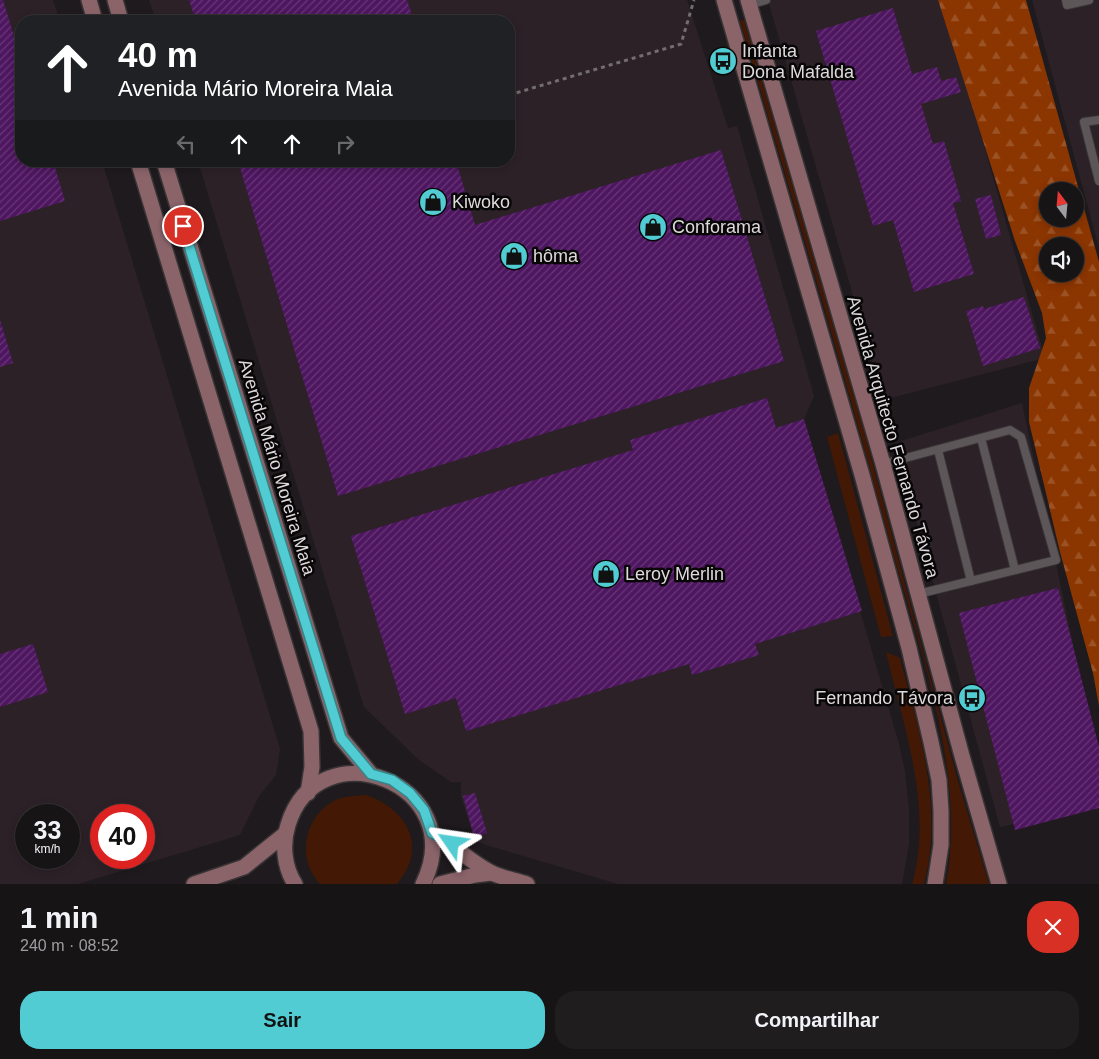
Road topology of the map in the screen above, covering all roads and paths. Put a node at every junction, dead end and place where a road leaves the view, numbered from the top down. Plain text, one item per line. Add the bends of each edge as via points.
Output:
1 (89, 0) edge
2 (115, 0) edge
3 (694, 0) edge
4 (724, 0) edge
5 (766, 0) edge
6 (1066, 0) edge
7 (1089, 0) edge
8 (749, 2) edge
9 (93, 15) edge
10 (119, 15) edge
11 (515, 93) edge
12 (1099, 120) edge
13 (140, 167) edge
14 (166, 167) edge
15 (1099, 181) edge
16 (981, 438) junction
17 (938, 450) junction
18 (883, 464) junction
19 (1015, 570) junction
20 (972, 581) junction
21 (918, 594) junction
22 (371, 774) junction
23 (308, 793) junction
24 (432, 833) junction
25 (285, 834) junction
26 (492, 873) junction
27 (194, 884) edge
28 (294, 884) edge
29 (423, 884) edge
30 (440, 884) edge
31 (527, 884) edge
32 (935, 884) edge
33 (999, 884) edge

1 - 9 main road
2 - 10 main road
3 - 11 path via 681,44
4 - 32 main road via 862,475 931,742 939,780 941,812 941,845
5 - 8 lane
6 - 7 lane via 1067,5
8 - 18 main road, Avenida Arquitecto Fernando Távora
12 - 15 lane via 1084,122
13 - 23 main road via 311,731 312,767
14 - 22 main road, Avenida Mário Moreira Maia via 341,738
16 - 17 lane
16 - 19 lane
16 - 19 lane via 1010,430 1021,437 1056,560
17 - 18 lane
17 - 20 lane
18 - 21 main road, Avenida Arquitecto Fernando Távora
19 - 20 lane
20 - 21 lane
21 - 33 main road, Avenida Arquitecto Fernando Távora
22 - 23 main road via 337,776
22 - 24 main road via 392,780 410,793 424,810
23 - 25 main road via 294,812
24 - 26 main road via 452,843 469,859
24 - 29 main road via 430,871
25 - 27 main road via 244,867
25 - 28 main road via 284,856
26 - 30 main road
26 - 31 main road

